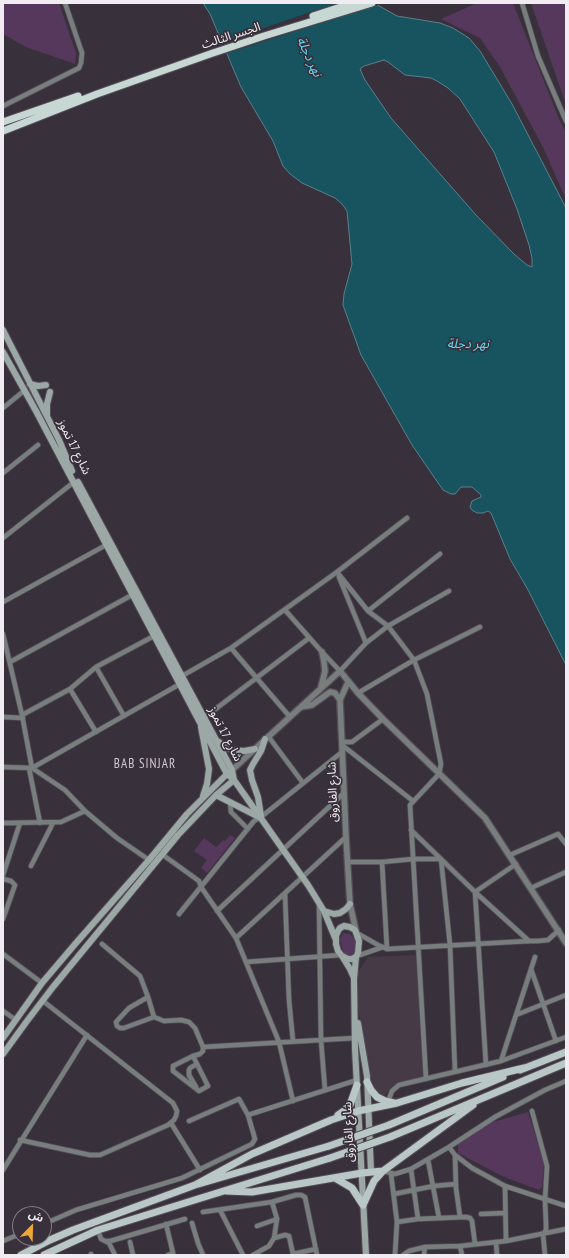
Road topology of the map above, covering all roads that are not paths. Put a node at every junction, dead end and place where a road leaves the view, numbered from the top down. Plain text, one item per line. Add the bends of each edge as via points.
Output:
1 (65, 3) edge
2 (353, 3) edge
3 (372, 3) edge
4 (522, 3) edge
5 (97, 92) junction
6 (3, 106) edge
7 (566, 121) edge
8 (3, 122) edge
9 (3, 131) edge
10 (3, 330) edge
11 (3, 352) edge
12 (30, 384) junction
13 (46, 385) dead end
14 (25, 390) junction
15 (50, 392) dead end
16 (3, 408) edge
17 (47, 416) junction
18 (38, 445) dead end
19 (3, 472) edge
20 (74, 482) junction
21 (407, 518) dead end
22 (3, 538) edge
23 (106, 545) junction
24 (440, 554) dead end
25 (337, 572) junction
26 (449, 591) dead end
27 (132, 595) junction
28 (3, 602) edge
29 (285, 610) junction
30 (368, 611) junction
31 (388, 626) junction
32 (480, 627) dead end
33 (3, 634) edge
34 (154, 636) junction
35 (309, 638) junction
36 (366, 643) junction
37 (231, 648) junction
38 (322, 652) junction
39 (414, 660) junction
40 (10, 662) junction
41 (96, 667) junction
42 (340, 671) junction
43 (182, 676) junction
44 (256, 677) junction
45 (348, 682) junction
46 (180, 684) junction
47 (70, 688) junction
48 (320, 690) junction
49 (358, 693) junction
50 (340, 700) junction
51 (301, 707) junction
52 (23, 716) junction
53 (124, 716) junction
54 (3, 717) edge
55 (290, 717) junction
56 (382, 719) junction
57 (202, 720) junction
58 (96, 732) junction
59 (267, 737) junction
60 (216, 738) junction
61 (342, 744) junction
62 (254, 748) junction
63 (342, 752) junction
64 (3, 767) edge
65 (31, 768) junction
66 (229, 772) junction
67 (439, 774) junction
68 (234, 780) junction
69 (303, 783) junction
70 (344, 793) junction
71 (216, 795) junction
72 (413, 801) junction
73 (230, 802) junction
74 (200, 803) junction
75 (85, 811) junction
76 (261, 817) junction
77 (3, 823) edge
78 (20, 823) junction
79 (40, 823) junction
80 (53, 823) junction
81 (248, 829) junction
82 (411, 830) junction
83 (346, 837) junction
84 (566, 844) edge
85 (284, 849) junction
86 (163, 855) junction
87 (510, 855) junction
88 (413, 859) junction
89 (441, 859) junction
90 (149, 860) junction
91 (347, 862) junction
92 (382, 862) junction
93 (516, 864) junction
94 (31, 866) dead end
95 (566, 872) edge
96 (3, 875) edge
97 (302, 876) junction
98 (3, 879) edge
99 (201, 887) junction
100 (531, 888) junction
101 (475, 892) junction
102 (285, 894) junction
103 (319, 902) junction
104 (350, 904) junction
105 (218, 911) junction
106 (324, 911) junction
107 (179, 914) dead end
108 (3, 919) edge
109 (559, 930) junction
110 (356, 932) junction
111 (236, 938) junction
112 (336, 940) junction
113 (529, 941) junction
114 (76, 943) junction
115 (566, 943) edge
116 (102, 944) dead end
117 (478, 944) junction
118 (450, 945) junction
119 (418, 947) junction
120 (385, 948) junction
121 (84, 950) junction
122 (3, 954) edge
123 (341, 955) junction
124 (320, 956) junction
125 (356, 956) junction
126 (535, 957) dead end
127 (288, 959) junction
128 (246, 962) junction
129 (531, 969) junction
130 (354, 979) junction
131 (42, 983) junction
132 (566, 995) edge
133 (148, 997) junction
134 (43, 1001) junction
135 (544, 1003) junction
136 (355, 1008) junction
137 (3, 1011) edge
138 (516, 1015) junction
139 (154, 1017) junction
140 (16, 1020) junction
141 (87, 1036) junction
142 (566, 1037) edge
143 (3, 1038) edge
144 (355, 1038) junction
145 (321, 1040) junction
146 (293, 1041) junction
147 (556, 1041) junction
148 (278, 1042) junction
149 (203, 1047) junction
150 (566, 1052) edge
151 (3, 1054) edge
152 (193, 1056) junction
153 (501, 1060) junction
154 (566, 1062) edge
155 (197, 1064) junction
156 (486, 1065) junction
157 (524, 1068) junction
158 (455, 1072) junction
159 (426, 1079) junction
160 (566, 1080) edge
161 (357, 1082) junction
162 (367, 1082) junction
163 (196, 1089) junction
164 (325, 1090) junction
165 (481, 1098) junction
166 (293, 1101) junction
167 (393, 1103) junction
168 (367, 1110) junction
169 (358, 1111) junction
170 (532, 1111) dead end
171 (248, 1115) junction
172 (331, 1120) junction
173 (189, 1121) dead end
174 (171, 1123) junction
175 (20, 1140) junction
176 (449, 1147) junction
177 (455, 1155) junction
178 (428, 1160) junction
179 (411, 1169) junction
180 (3, 1170) edge
181 (200, 1170) junction
182 (383, 1171) junction
183 (371, 1172) junction
184 (362, 1173) junction
185 (391, 1174) junction
186 (335, 1178) junction
187 (456, 1184) junction
188 (195, 1185) junction
189 (434, 1186) junction
190 (505, 1186) junction
191 (221, 1191) junction
192 (414, 1191) junction
193 (394, 1194) junction
194 (545, 1200) junction
195 (272, 1202) junction
196 (363, 1205) junction
197 (566, 1206) edge
198 (220, 1210) junction
199 (203, 1212) dead end
200 (505, 1213) junction
201 (481, 1214) dead end
202 (460, 1217) junction
203 (439, 1218) junction
204 (185, 1219) dead end
205 (277, 1219) junction
206 (418, 1219) junction
207 (52, 1220) edge
208 (397, 1222) junction
209 (192, 1223) dead end
210 (166, 1224) junction
211 (257, 1226) dead end
212 (566, 1229) edge
213 (98, 1230) junction
214 (543, 1234) junction
215 (274, 1238) junction
216 (108, 1241) junction
217 (506, 1241) junction
218 (130, 1242) dead end
219 (496, 1242) junction
220 (475, 1244) junction
221 (460, 1246) junction
222 (425, 1247) junction
223 (316, 1249) junction
224 (22, 1255) edge
225 (44, 1255) edge
226 (115, 1255) edge
227 (133, 1255) edge
228 (168, 1255) edge
229 (203, 1255) edge
230 (243, 1255) edge
231 (253, 1255) edge
232 (317, 1255) edge
233 (366, 1255) edge
234 (395, 1255) edge
235 (403, 1255) edge
236 (424, 1255) edge
237 (462, 1255) edge
238 (497, 1255) edge
239 (545, 1255) edge

1 - 6 street via 82,53 79,68
2 - 5 highway, الجسر الثالث via 206,50
3 - 5 highway, الجسر الثالث
4 - 7 street via 538,56
5 - 8 highway
5 - 9 highway
10 - 12 main road, شارع 17 تموز
11 - 14 main road, شارع 17 تموز
12 - 13 main road
12 - 17 main road, شارع 17 تموز
14 - 16 street
14 - 20 main road, شارع 17 تموز
15 - 17 main road
17 - 43 main road, شارع 17 تموز via 70,468
18 - 19 street
20 - 22 street
20 - 23 main road, شارع 17 تموز
21 - 25 street
23 - 27 main road, شارع 17 تموز
23 - 28 street
24 - 30 street
25 - 29 street
25 - 30 street
25 - 36 street
26 - 31 street
27 - 34 main road, شارع 17 تموز
27 - 40 street
29 - 35 street
29 - 37 street
30 - 31 street
31 - 36 street
31 - 39 street
32 - 39 street
33 - 40 street
34 - 41 street
34 - 46 main road, شارع 17 تموز
35 - 38 street
35 - 44 street
36 - 42 street
37 - 43 street
37 - 44 street
38 - 42 street
38 - 48 street via 325,671
39 - 49 street
39 - 67 street via 427,694 441,764
40 - 52 street
41 - 47 street
41 - 53 street
42 - 45 street
42 - 48 street
43 - 57 main road, شارع 17 تموز
44 - 55 street
44 - 57 street
45 - 49 street
45 - 50 street
46 - 53 street
46 - 57 main road, شارع 17 تموز
47 - 52 street
47 - 58 street
48 - 51 street
49 - 56 street
50 - 51 street via 336,693 330,692 312,706
50 - 61 street, شارع الفاروق
51 - 55 street
52 - 54 street
52 - 65 street
53 - 58 street
55 - 59 street
56 - 61 street via 352,742
56 - 67 street
57 - 60 main road, شارع 17 تموز
57 - 66 main road, شارع 17 تموز
57 - 74 main road via 209,769 206,790
58 - 65 street
59 - 62 street
59 - 69 street
59 - 76 main road via 250,772
60 - 62 main road via 230,750 244,751
60 - 66 main road, شارع 17 تموز
61 - 63 street, شارع الفاروق
61 - 72 street
62 - 66 street
63 - 69 street
63 - 70 street, شارع الفاروق
64 - 65 street
65 - 75 street via 64,790
65 - 79 street
66 - 68 main road, شارع 17 تموز
66 - 74 main road
67 - 72 street
67 - 87 street via 485,818
68 - 71 main road
68 - 76 main road, شارع 17 تموز
69 - 76 street
70 - 83 street, شارع الفاروق
70 - 85 street
71 - 73 main road
71 - 86 main road
72 - 82 street via 410,805
73 - 76 main road
73 - 81 street via 231,812
74 - 90 main road
75 - 80 street
75 - 90 street
76 - 81 street
76 - 85 main road, شارع 17 تموز
77 - 78 street
78 - 79 street
78 - 96 street
79 - 80 street
80 - 94 street
81 - 99 street
82 - 88 street
82 - 89 street
83 - 91 street, شارع الفاروق
83 - 97 street
84 - 87 street via 558,834
85 - 97 main road, شارع الفاروق
85 - 105 street
86 - 99 street via 199,881
86 - 121 main road
87 - 93 street
88 - 89 street
88 - 92 street
88 - 119 street
89 - 101 street
89 - 118 street
90 - 114 main road
91 - 92 street
91 - 104 street, شارع الفاروق
92 - 120 street
93 - 100 street
93 - 101 street
95 - 100 street
97 - 102 street
97 - 103 main road, شارع الفاروق
98 - 108 street via 15,885
99 - 105 street
99 - 107 street
100 - 109 street
101 - 113 street
101 - 117 street
102 - 111 street
102 - 127 street
103 - 106 main road, شارع الفاروق
103 - 124 street
104 - 106 main road via 337,914
104 - 110 street, شارع الفاروق
105 - 111 street
106 - 112 main road, شارع الفاروق
109 - 113 street via 548,940
109 - 115 street
110 - 112 main road via 348,926 342,926
110 - 120 street
110 - 125 main road, شارع الفاروق via 359,947
111 - 128 street
112 - 123 main road, شارع الفاروق
113 - 117 street
114 - 121 main road
114 - 131 main road
116 - 133 street via 140,976
117 - 118 street
117 - 156 street
118 - 119 street
118 - 158 street
119 - 120 street
119 - 159 street
120 - 125 street
121 - 134 main road
122 - 131 street
123 - 124 street
123 - 125 main road via 350,959
123 - 130 main road, شارع الفاروق
124 - 127 street
124 - 145 street
125 - 130 main road, شارع الفاروق
126 - 129 street
127 - 128 street
127 - 146 street
128 - 148 street
129 - 135 street
129 - 138 street
130 - 136 main road, شارع الفاروق
131 - 140 main road
132 - 135 street
133 - 139 street
133 - 139 street via 129,1008 116,1022 117,1026 124,1028
134 - 141 street
134 - 151 main road
135 - 138 street
135 - 147 street
136 - 144 main road, شارع الفاروق
136 - 162 main road, شارع الفاروق
137 - 140 street
138 - 153 street
139 - 149 street via 164,1021 189,1022 195,1028
140 - 143 main road
141 - 174 street via 173,1103 177,1112
141 - 175 street
142 - 147 street
144 - 145 street
144 - 161 main road, شارع الفاروق
145 - 146 street
145 - 164 street
146 - 148 street
147 - 153 street
148 - 149 street
148 - 166 street
149 - 152 street via 200,1054
150 - 157 main road
152 - 155 street
152 - 163 street via 173,1066 173,1071
153 - 156 street
154 - 165 main road
155 - 163 street via 189,1070
155 - 163 street via 208,1086 199,1091
156 - 158 street
157 - 167 main road
157 - 188 main road, bridge via 388,1125 329,1146
158 - 159 street
159 - 167 street via 396,1088 390,1095
160 - 176 street via 495,1116
161 - 164 street
161 - 169 main road, شارع الفاروق
161 - 172 main road via 348,1108
162 - 167 main road via 374,1094
162 - 168 main road, شارع الفاروق
164 - 166 street
165 - 182 main road
165 - 191 main road, bridge via 390,1137
166 - 171 street
167 - 168 main road
168 - 169 main road
168 - 183 main road, شارع الفاروق
169 - 172 main road
169 - 184 main road, شارع الفاروق
170 - 194 street via 547,1166
171 - 173 street via 239,1099
171 - 181 street via 254,1142
172 - 188 main road via 252,1154
174 - 175 street via 100,1155
174 - 181 street
175 - 180 street
176 - 177 street
176 - 178 street
177 - 187 street
177 - 190 street via 472,1168
178 - 179 street
178 - 189 street
179 - 185 street
179 - 192 street
181 - 207 street via 164,1184 76,1210
182 - 183 main road
182 - 185 street
182 - 196 main road via 374,1181
183 - 184 main road
184 - 186 main road
184 - 196 main road, شارع الفاروق
185 - 193 street
186 - 191 main road via 252,1192
186 - 196 main road via 352,1188
187 - 189 street
187 - 202 street
188 - 224 main road via 73,1230
189 - 192 street
189 - 203 street
190 - 194 street
190 - 200 street
191 - 213 main road
192 - 193 street
192 - 206 street
193 - 208 street
194 - 197 street
194 - 214 street via 546,1230
195 - 198 street
195 - 205 street
195 - 223 street via 296,1195 305,1197
196 - 233 main road, شارع الفاروق
198 - 199 street
198 - 230 street
200 - 201 street
200 - 217 street
202 - 203 street
202 - 220 street via 470,1218 472,1221
203 - 206 street
204 - 210 street
205 - 211 street
205 - 215 street
206 - 208 street
208 - 234 street
209 - 229 street
210 - 216 street
210 - 228 street via 173,1253
212 - 214 street
213 - 216 street via 101,1239
213 - 225 main road
214 - 217 street
214 - 239 street
215 - 223 street via 288,1236 293,1254
215 - 231 street via 269,1246
216 - 226 street
217 - 219 street
218 - 227 street
219 - 220 street
219 - 238 street
220 - 221 street
221 - 222 street
221 - 237 street
222 - 235 street
222 - 236 street
223 - 232 street

